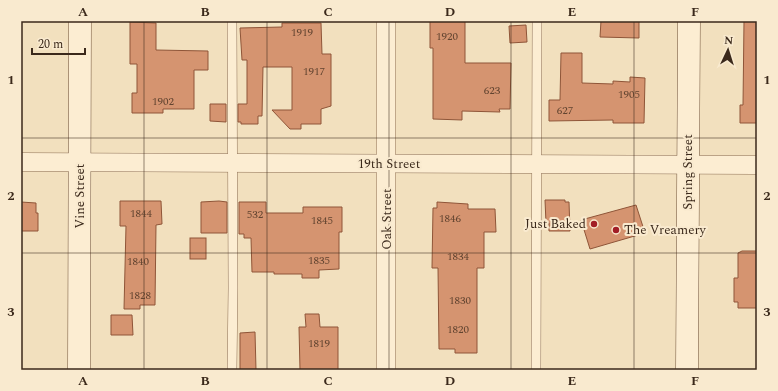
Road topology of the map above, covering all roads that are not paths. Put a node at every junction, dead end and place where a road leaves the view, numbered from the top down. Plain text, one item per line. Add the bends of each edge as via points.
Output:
1 (80, 21) edge
2 (232, 21) edge
3 (386, 21) edge
4 (537, 21) edge
5 (689, 21) edge
6 (21, 162) edge
7 (80, 162) junction
8 (231, 162) junction
9 (387, 163) junction
10 (536, 165) junction
11 (689, 165) junction
12 (757, 165) edge
13 (79, 370) edge
14 (232, 370) edge
15 (386, 370) edge
16 (536, 370) edge
17 (687, 370) edge

1 - 7 main road, Vine Street
2 - 8 lane
3 - 9 street, Oak Street
4 - 10 lane
5 - 11 main road, Spring Street
6 - 7 street, 19th Street
7 - 8 street, 19th Street
7 - 13 main road, Vine Street
8 - 9 street, 19th Street
8 - 14 lane
9 - 10 street, 19th Street
9 - 15 street, Oak Street
10 - 11 street, 19th Street
10 - 16 lane
11 - 12 street, 19th Street
11 - 17 main road, Spring Street

